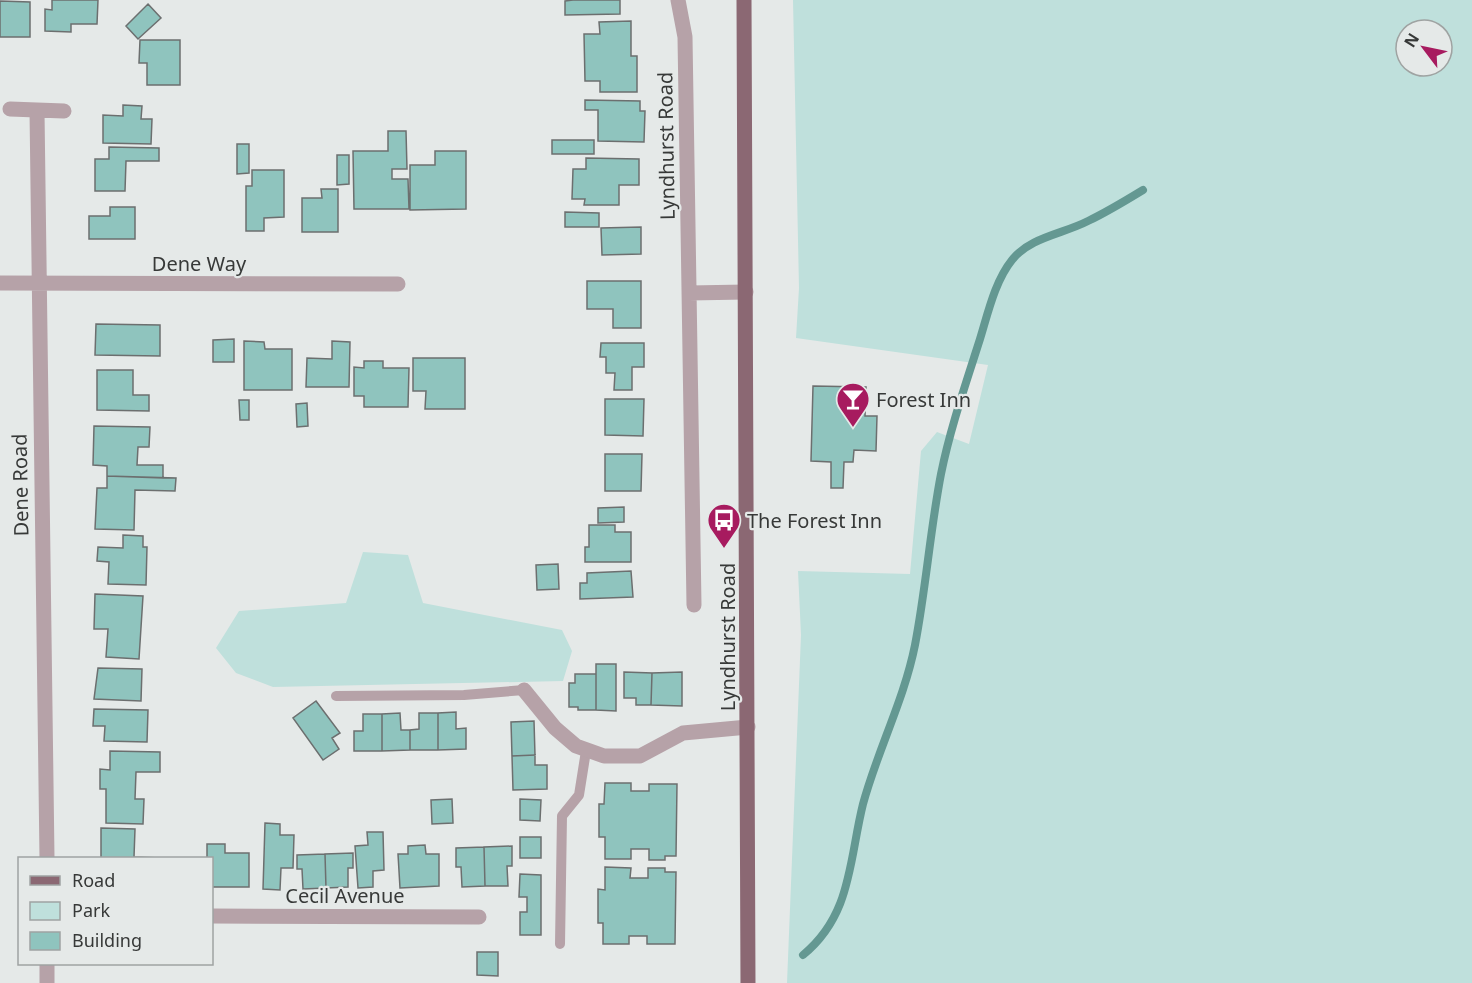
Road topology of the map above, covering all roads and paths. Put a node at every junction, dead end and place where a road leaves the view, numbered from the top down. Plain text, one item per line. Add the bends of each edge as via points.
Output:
1 (678, 0) edge
2 (744, 0) edge
3 (10, 109) dead end
4 (37, 111) junction
5 (64, 111) dead end
6 (0, 283) edge
7 (39, 284) junction
8 (398, 284) dead end
9 (746, 292) junction
10 (689, 293) junction
11 (693, 605) dead end
12 (524, 690) joint
13 (336, 696) dead end
14 (748, 727) junction
15 (586, 751) junction
16 (47, 857) edge
17 (213, 916) edge
18 (479, 917) dead end
19 (560, 944) dead end
20 (47, 965) edge
21 (47, 983) edge
22 (748, 983) edge

1 - 10 street, Lyndhurst Road via 685,37
2 - 9 main road, Lyndhurst Road
3 - 4 street
4 - 5 street
4 - 7 street, Dene Road
6 - 7 street, Dene Way
7 - 8 street, Dene Way
7 - 16 street, Dene Road
9 - 10 street
9 - 14 main road, Lyndhurst Road
10 - 11 street, Lyndhurst Road
12 - 13 lane
12 - 15 street via 555,728
14 - 15 street via 683,734 640,756 604,756
14 - 22 main road, Lyndhurst Road
15 - 19 lane via 579,795 562,816
17 - 18 street, Cecil Avenue
20 - 21 street

